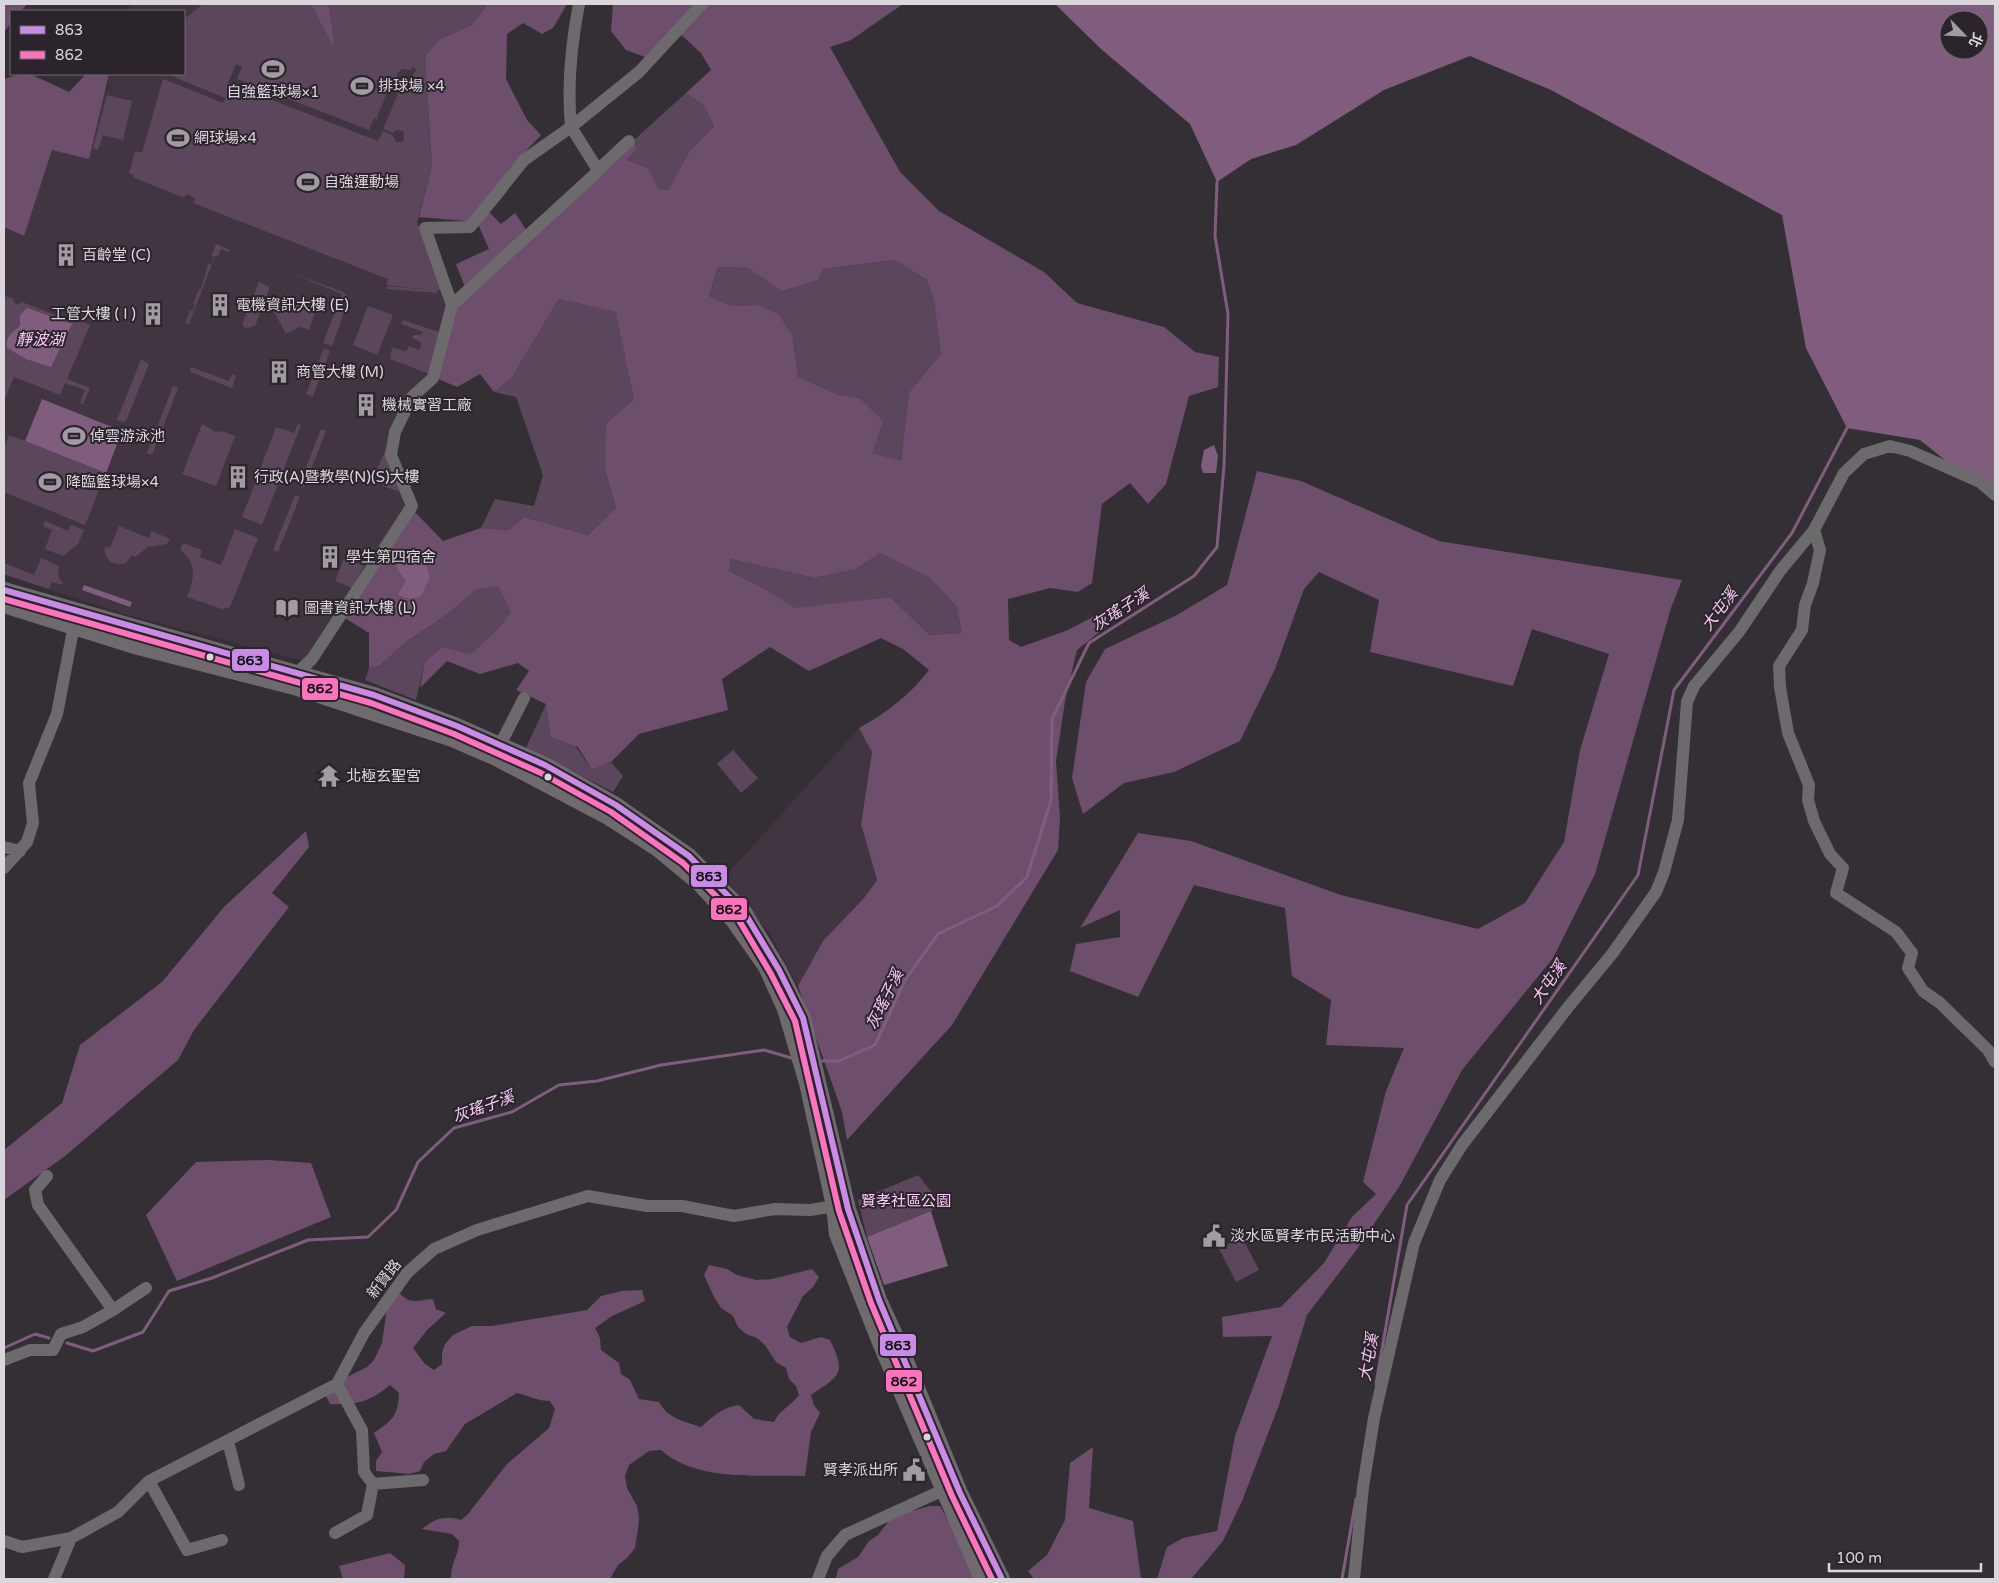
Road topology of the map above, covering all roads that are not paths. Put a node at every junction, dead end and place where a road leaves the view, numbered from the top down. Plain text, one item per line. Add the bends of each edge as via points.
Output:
1 (579, 4) edge
2 (702, 4) edge
3 (571, 127) junction
4 (629, 141) dead end
5 (598, 170) junction
6 (502, 188) dead end
7 (470, 227) junction
8 (452, 305) junction
9 (1995, 495) edge
10 (1814, 530) junction
11 (4, 590) edge
12 (4, 605) edge
13 (75, 620) junction
14 (296, 680) junction
15 (524, 698) dead end
16 (500, 745) junction
17 (4, 847) edge
18 (20, 851) junction
19 (4, 868) edge
20 (803, 1045) junction
21 (1995, 1062) edge
22 (813, 1082) junction
23 (47, 1176) dead end
24 (841, 1205) junction
25 (146, 1288) dead end
26 (113, 1310) junction
27 (4, 1360) edge
28 (337, 1384) junction
29 (228, 1441) junction
30 (423, 1480) dead end
31 (150, 1481) junction
32 (373, 1484) junction
33 (239, 1485) dead end
34 (949, 1487) junction
35 (334, 1533) dead end
36 (71, 1538) junction
37 (222, 1540) dead end
38 (4, 1541) edge
39 (54, 1579) edge
40 (818, 1579) edge
41 (982, 1579) edge
42 (1002, 1579) edge
43 (1354, 1579) edge

1 - 3 street via 568,94
2 - 3 street via 639,72
3 - 5 street
3 - 7 street via 524,160
4 - 5 street
5 - 8 street
6 - 7 street
7 - 8 street via 425,228
8 - 14 street via 433,378 412,396 395,432 391,455 412,506
9 - 10 street via 1980,482 1910,451 1890,446 1864,454 1844,473
10 - 21 street via 1820,550 1813,583 1802,630 1779,666 1780,687 1788,733 1809,784 1808,800 1814,820 1830,854 1843,868 1836,893 1896,932 1912,953 1908,968 1923,991 1940,1003 1988,1050
10 - 43 street via 1780,571 1739,632 1694,686 1687,702 1678,820 1656,892 1612,954 1462,1145 1440,1180 1414,1243 1374,1418
11 - 13 main road
12 - 13 main road
13 - 14 main road
13 - 18 street via 57,714 29,783 33,823 27,842
14 - 16 main road via 374,695
14 - 20 main road via 496,758 608,817 658,849 700,883 733,920 766,967
15 - 16 street
16 - 20 main road via 545,765 616,805 689,856 744,912 779,970 803,1018
17 - 18 street
18 - 19 street
20 - 22 main road
22 - 24 main road
22 - 24 main road via 837,1157
23 - 26 street via 35,1190 38,1205
24 - 28 street, 新賢路 via 810,1210 775,1209 734,1216 682,1206 647,1206 588,1196 477,1230 434,1249 407,1273 364,1332
24 - 34 main road via 898,1339
25 - 26 street
26 - 27 street via 83,1327 61,1334 53,1350 30,1350
28 - 29 street
28 - 32 street via 362,1430 364,1472
29 - 31 street
29 - 33 street
30 - 32 street
31 - 36 street via 118,1512
31 - 37 street via 187,1550
32 - 35 street via 367,1515
34 - 40 street via 845,1535 827,1556
34 - 41 main road
34 - 42 main road
36 - 38 street via 22,1548
36 - 39 street

